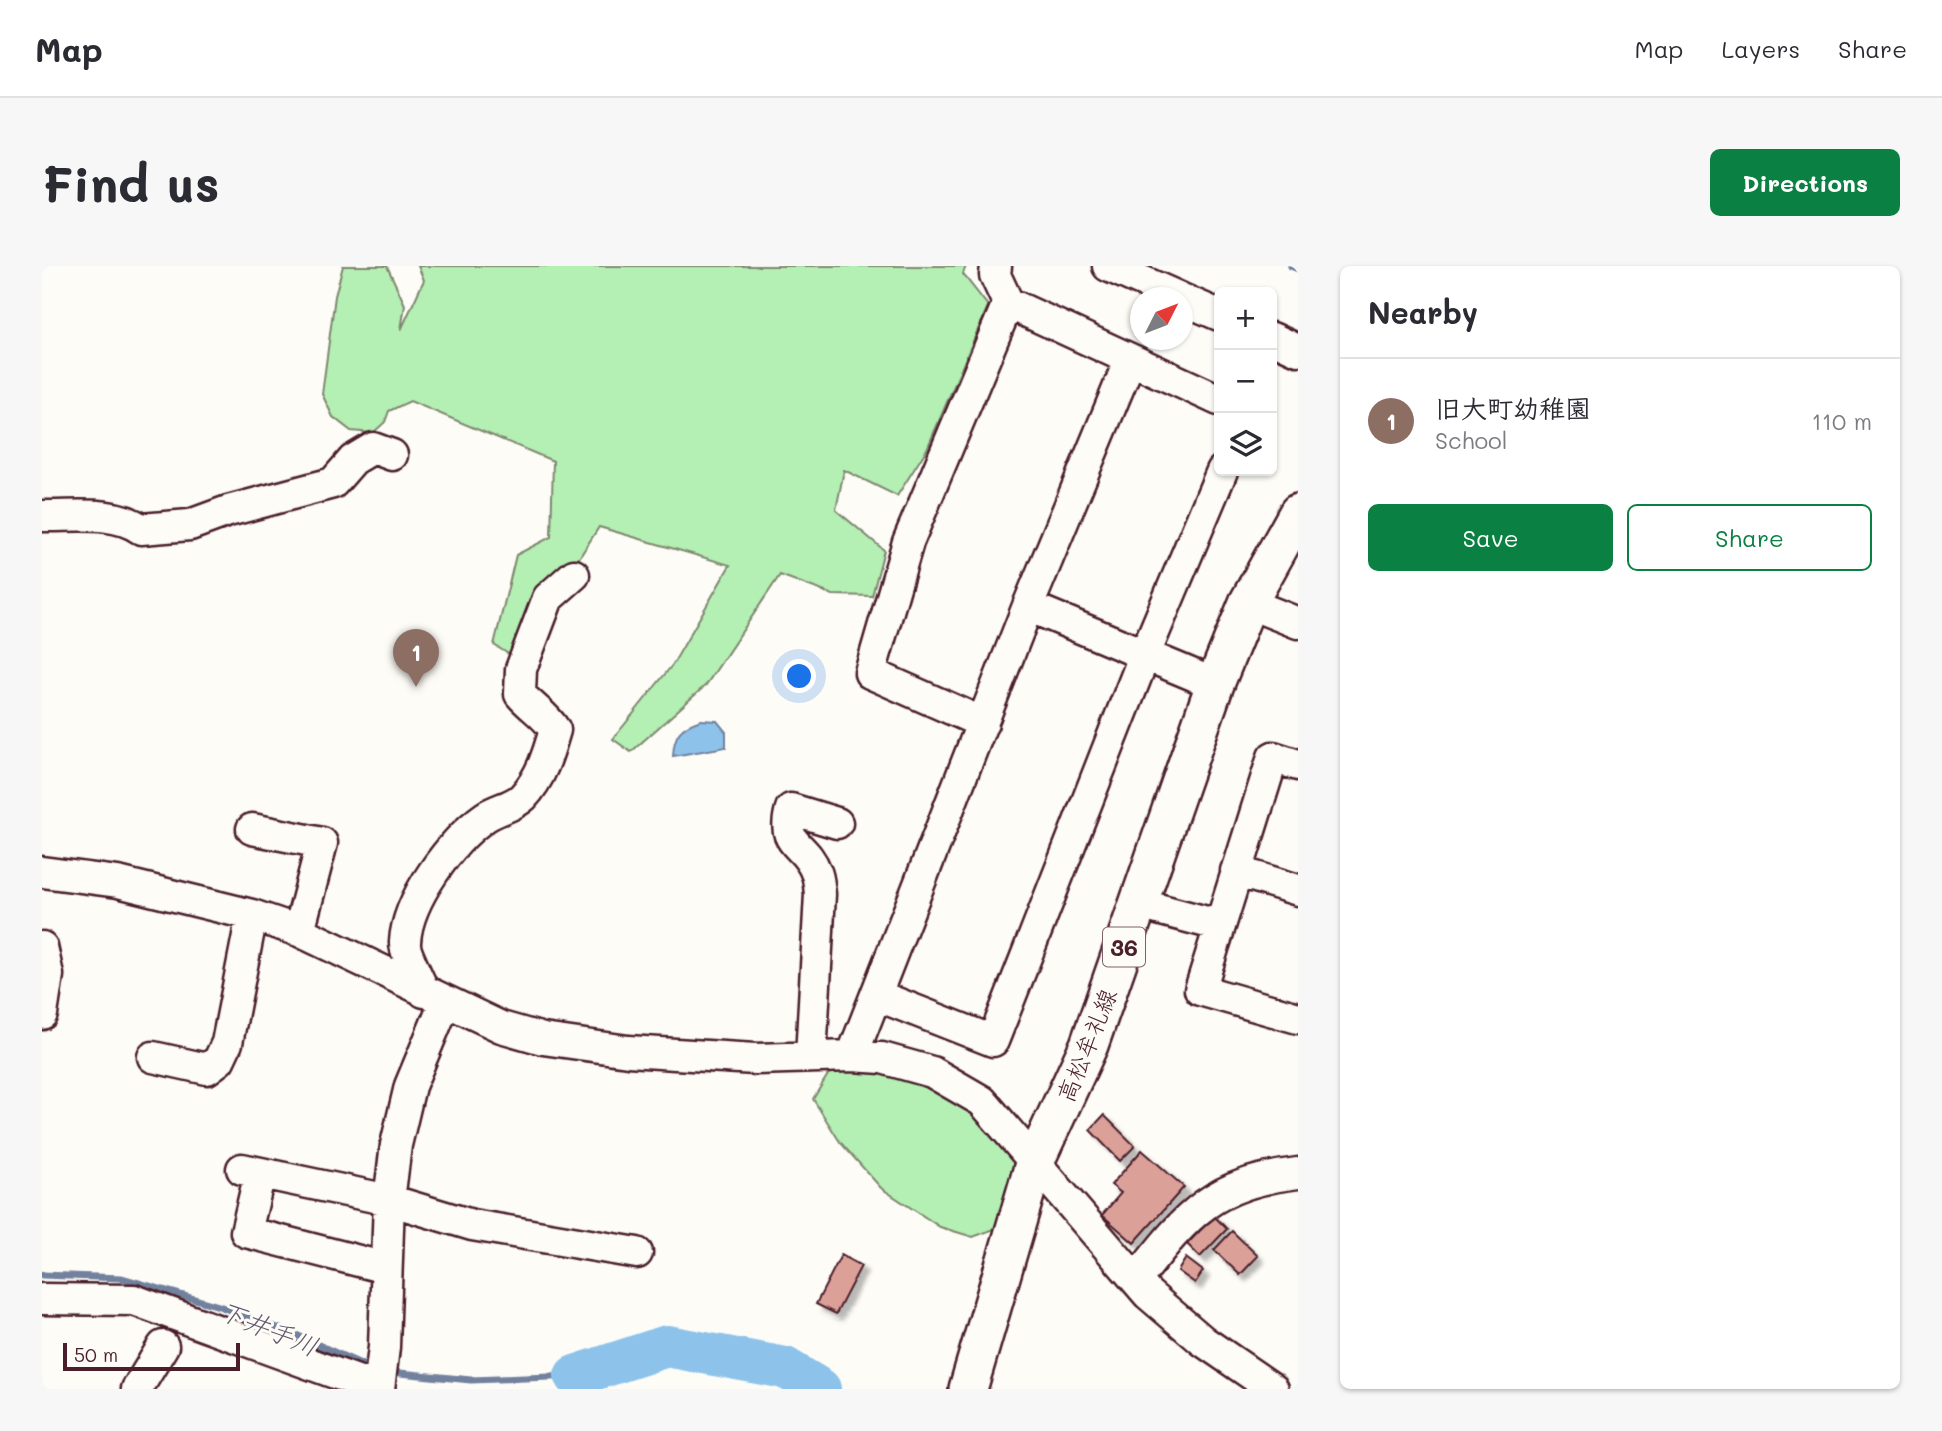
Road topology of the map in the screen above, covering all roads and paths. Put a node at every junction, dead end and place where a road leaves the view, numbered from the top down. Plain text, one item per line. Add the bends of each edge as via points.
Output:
1 (996, 266) edge
2 (1108, 266) edge
3 (1156, 287) edge
4 (1008, 303) junction
5 (1193, 303) edge
6 (1214, 313) edge
7 (1277, 340) edge
8 (1298, 350) edge
9 (1130, 360) junction
10 (1214, 398) edge
11 (392, 455) dead end
12 (1220, 476) edge
13 (1298, 513) edge
14 (42, 516) edge
15 (574, 575) dead end
16 (1248, 603) junction
17 (1028, 606) junction
18 (1298, 623) edge
19 (1144, 654) junction
20 (1215, 684) junction
21 (982, 723) junction
22 (1298, 765) edge
23 (837, 823) dead end
24 (252, 829) dead end
25 (1236, 871) junction
26 (42, 872) edge
27 (1298, 890) edge
28 (1139, 904) junction
29 (252, 915) junction
30 (1218, 925) junction
31 (299, 931) junction
32 (42, 947) edge
33 (876, 995) junction
34 (435, 997) junction
35 (42, 1014) edge
36 (1298, 1018) edge
37 (852, 1056) junction
38 (153, 1057) dead end
39 (811, 1057) junction
40 (1034, 1164) junction
41 (1298, 1173) edge
42 (389, 1200) junction
43 (637, 1253) dead end
44 (386, 1268) junction
45 (1136, 1280) junction
46 (42, 1299) edge
47 (163, 1346) dead end
48 (380, 1386) edge
49 (137, 1389) edge
50 (968, 1389) edge
51 (1273, 1389) edge

1 - 4 street via 995,275
2 - 3 street
4 - 9 street
4 - 21 street via 908,542 870,673
5 - 6 street
7 - 8 street
9 - 10 street
9 - 17 street
11 - 14 street via 373,448 353,460 333,483 190,525 141,529 129,521 101,517
12 - 19 street
13 - 16 main road, 高松牟礼線 / 36
15 - 34 street via 548,598 521,669 520,694 533,709 545,714 555,730 536,781 520,800 485,817 464,837 436,865 419,896 404,944
16 - 18 street
16 - 20 main road, 高松牟礼線 / 36
17 - 19 street
17 - 21 street
19 - 20 street
19 - 33 street via 993,1041
20 - 28 main road, 高松牟礼線 / 36
21 - 33 street
22 - 25 street via 1273,757
23 - 39 street via 791,809 786,825 791,842 816,871 820,894
24 - 31 street via 322,843
25 - 27 street
25 - 30 street
26 - 29 street via 118,882
28 - 30 street
28 - 40 main road, 高松牟礼線 / 36 via 1089,1045
29 - 31 street
29 - 38 street via 227,1043 219,1060 207,1069
30 - 36 street via 1200,990
31 - 34 street
32 - 35 street via 48,975
33 - 37 street
34 - 39 street via 501,1027 543,1039 755,1059
34 - 42 street via 396,1145
37 - 39 street
37 - 40 street via 882,1058 932,1072 982,1101
40 - 45 street
40 - 50 main road, 高松牟礼線 / 36
41 - 45 street via 1260,1178 1229,1189 1181,1223
42 - 43 street via 472,1225
42 - 44 street
42 - 44 street via 251,1171 246,1232
44 - 48 street
45 - 51 street via 1203,1341
46 - 48 street via 134,1300
47 - 49 street

